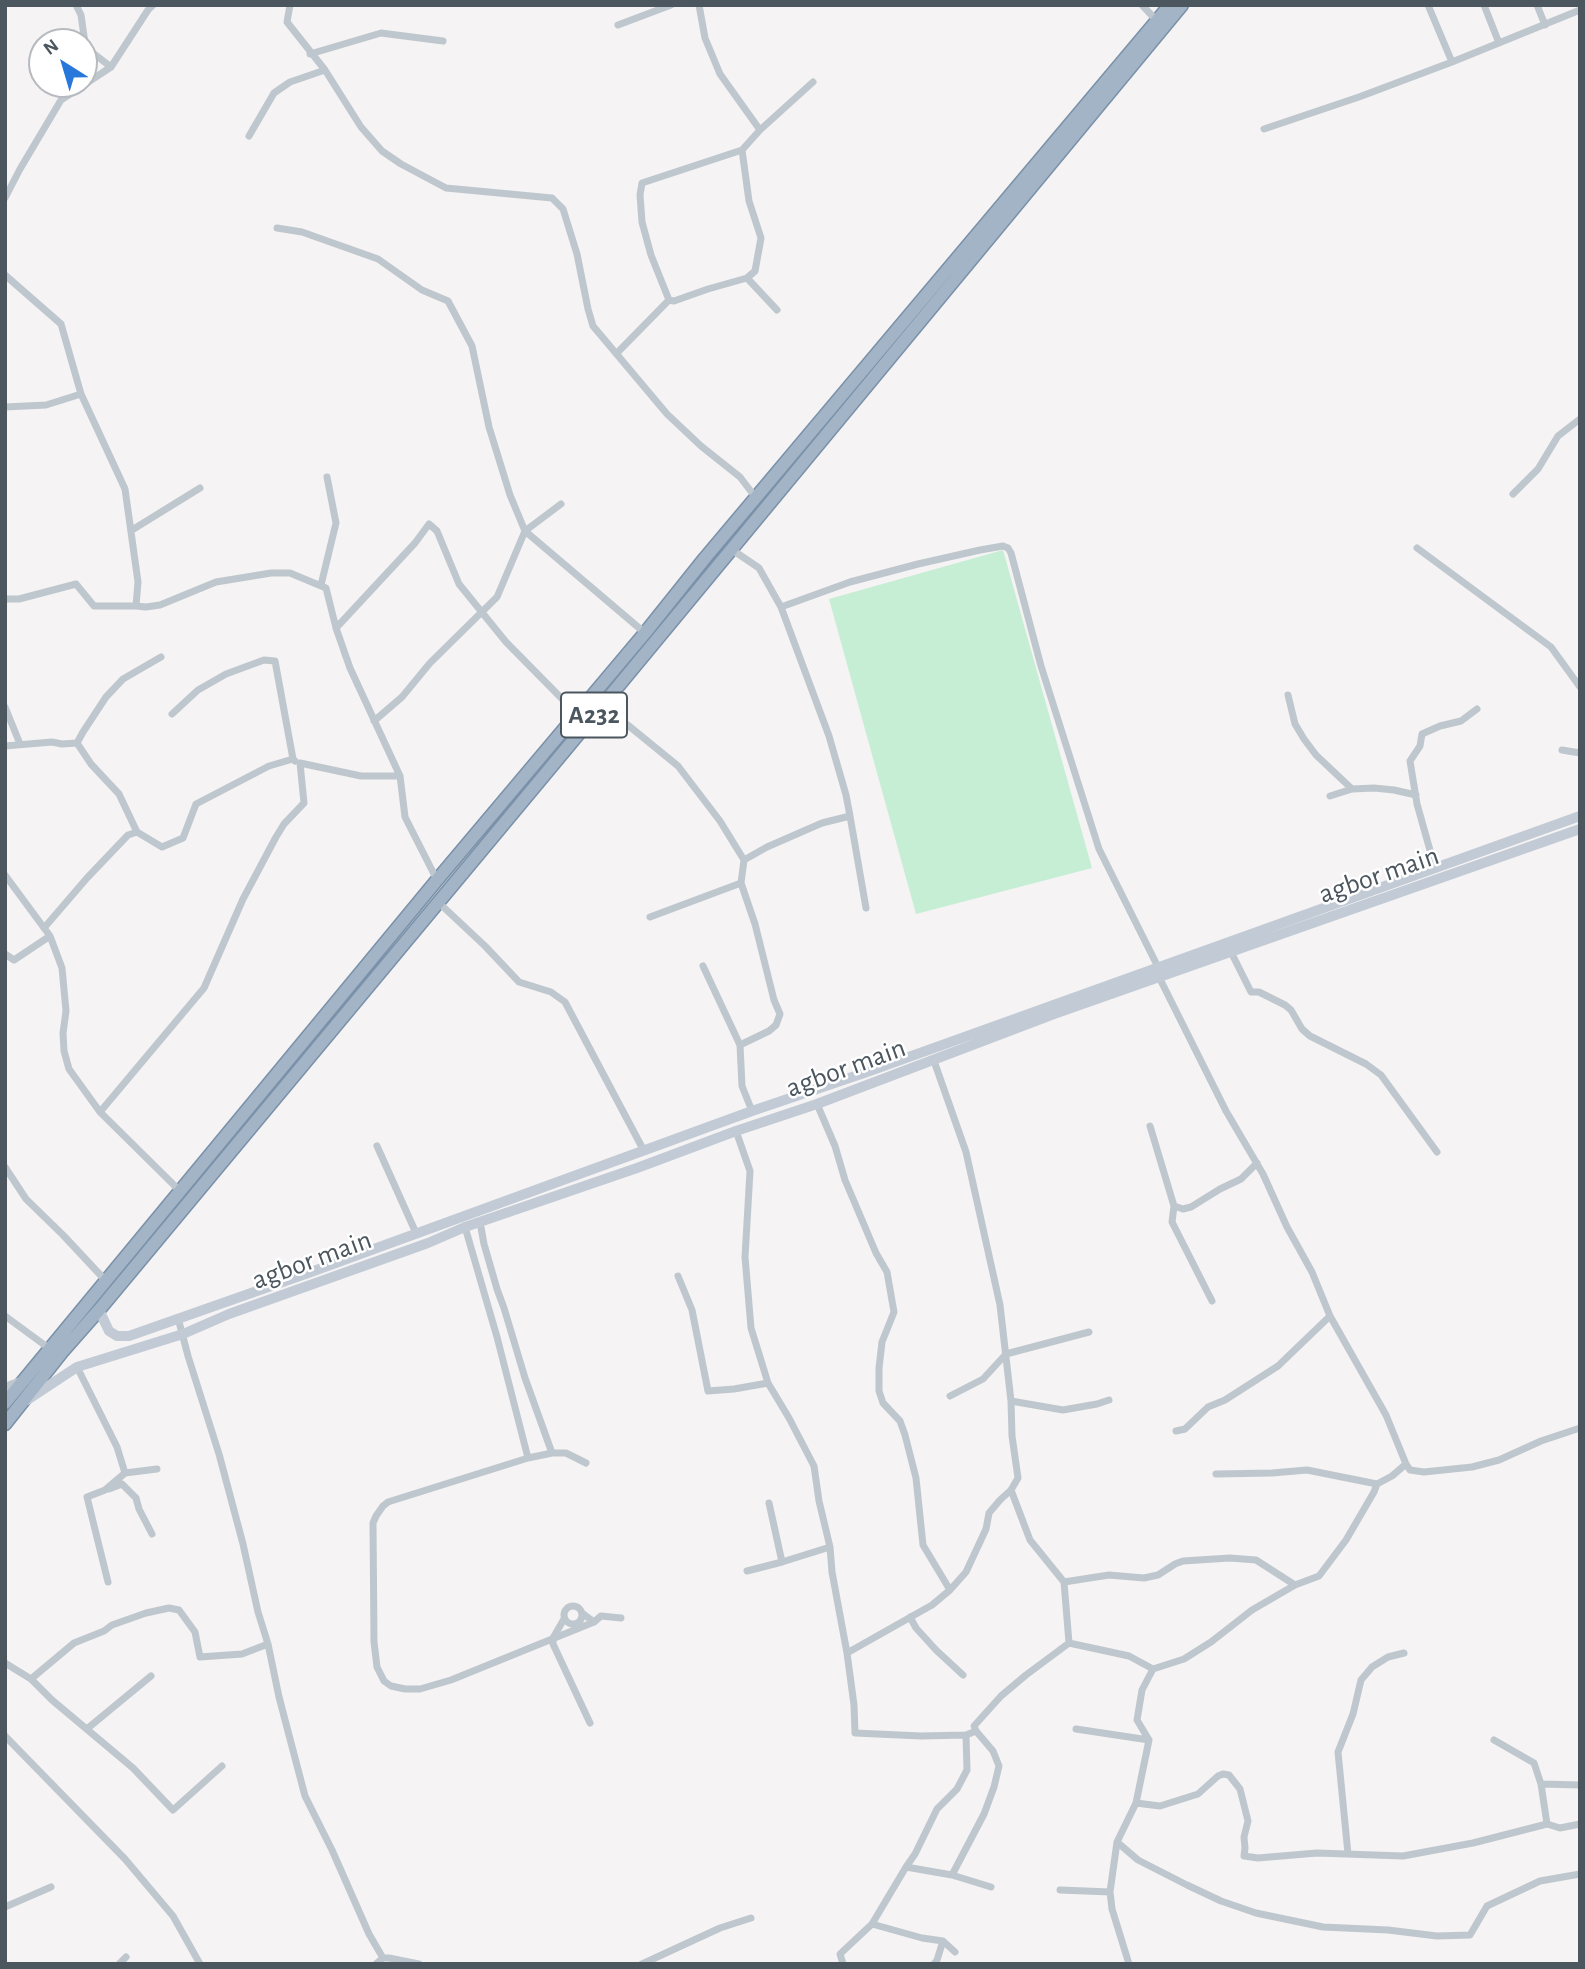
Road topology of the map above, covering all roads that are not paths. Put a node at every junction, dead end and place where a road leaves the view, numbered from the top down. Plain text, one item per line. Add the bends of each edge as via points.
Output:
1 (76, 5) edge
2 (153, 5) edge
3 (290, 5) edge
4 (671, 5) edge
5 (699, 5) edge
6 (1142, 5) edge
7 (1170, 5) edge
8 (1182, 5) edge
9 (1428, 5) edge
10 (1484, 5) edge
11 (1537, 5) edge
12 (1580, 10) edge
13 (1157, 21) junction
14 (1545, 24) junction
15 (618, 25) dead end
16 (443, 41) dead end
17 (1500, 43) junction
18 (310, 54) junction
19 (1452, 62) junction
20 (111, 66) junction
21 (325, 70) junction
22 (813, 82) dead end
23 (1264, 129) dead end
24 (760, 130) junction
25 (249, 136) dead end
26 (742, 150) junction
27 (5, 198) edge
28 (276, 228) dead end
29 (5, 275) edge
30 (747, 278) junction
31 (669, 300) junction
32 (777, 310) dead end
33 (617, 353) junction
34 (81, 394) junction
35 (5, 407) edge
36 (1580, 419) edge
37 (327, 477) dead end
38 (200, 488) dead end
39 (1513, 494) dead end
40 (756, 498) junction
41 (561, 504) dead end
42 (132, 530) junction
43 (525, 531) junction
44 (1417, 548) dead end
45 (730, 549) junction
46 (321, 585) junction
47 (5, 599) edge
48 (136, 606) junction
49 (781, 607) junction
50 (482, 610) junction
51 (336, 628) junction
52 (645, 633) junction
53 (161, 657) dead end
54 (1580, 687) edge
55 (1288, 695) dead end
56 (589, 699) junction
57 (5, 707) edge
58 (601, 707) junction
59 (1476, 709) dead end
60 (172, 714) dead end
61 (577, 714) junction
62 (374, 721) junction
63 (77, 743) junction
64 (20, 744) junction
65 (5, 746) edge
66 (1562, 750) dead end
67 (1580, 753) edge
68 (296, 761) junction
69 (400, 776) junction
70 (1352, 789) junction
71 (1416, 795) junction
72 (1330, 796) dead end
73 (850, 816) junction
74 (1580, 816) edge
75 (1580, 829) edge
76 (137, 832) junction
77 (1542, 836) junction
78 (744, 860) junction
79 (1435, 868) junction
80 (5, 875) edge
81 (437, 880) junction
82 (741, 883) junction
83 (438, 902) junction
84 (866, 908) dead end
85 (650, 917) dead end
86 (44, 928) junction
87 (50, 936) junction
88 (1231, 952) junction
89 (5, 954) edge
90 (703, 966) dead end
91 (1158, 972) junction
92 (740, 1045) junction
93 (934, 1061) junction
94 (817, 1104) junction
95 (752, 1111) junction
96 (100, 1112) junction
97 (1150, 1126) dead end
98 (736, 1131) junction
99 (377, 1146) dead end
100 (643, 1151) junction
101 (1437, 1152) dead end
102 (1257, 1163) junction
103 (5, 1167) edge
104 (181, 1192) junction
105 (1174, 1206) junction
106 (480, 1222) junction
107 (465, 1227) junction
108 (416, 1233) junction
109 (678, 1276) dead end
110 (106, 1280) junction
111 (1212, 1301) dead end
112 (99, 1310) junction
113 (5, 1316) edge
114 (1330, 1316) junction
115 (178, 1318) junction
116 (1089, 1332) dead end
117 (183, 1334) junction
118 (50, 1349) junction
119 (1006, 1354) junction
120 (77, 1367) junction
121 (24, 1381) junction
122 (768, 1383) junction
123 (5, 1388) edge
124 (950, 1396) dead end
125 (1109, 1399) dead end
126 (1012, 1401) junction
127 (5, 1404) edge
128 (22, 1404) junction
129 (5, 1424) edge
130 (1580, 1428) edge
131 (1176, 1431) dead end
132 (552, 1453) junction
133 (528, 1458) junction
134 (586, 1463) dead end
135 (1406, 1464) junction
136 (157, 1469) dead end
137 (125, 1473) junction
138 (1216, 1474) dead end
139 (1377, 1484) junction
140 (105, 1490) junction
141 (1011, 1490) junction
142 (769, 1503) dead end
143 (152, 1534) dead end
144 (830, 1547) junction
145 (782, 1562) junction
146 (747, 1571) dead end
147 (108, 1582) dead end
148 (1064, 1582) junction
149 (1294, 1585) junction
150 (950, 1590) junction
151 (582, 1614) junction
152 (910, 1617) junction
153 (621, 1618) dead end
154 (564, 1619) junction
155 (594, 1622) junction
156 (553, 1638) junction
157 (1069, 1643) junction
158 (268, 1644) junction
159 (847, 1653) junction
160 (1404, 1653) dead end
161 (5, 1663) edge
162 (1153, 1669) junction
163 (151, 1675) dead end
164 (963, 1675) dead end
165 (31, 1679) junction
166 (590, 1723) dead end
167 (88, 1728) junction
168 (1076, 1729) dead end
169 (976, 1731) junction
170 (966, 1735) junction
171 (5, 1736) edge
172 (1149, 1740) junction
173 (1494, 1740) dead end
174 (222, 1766) dead end
175 (1541, 1784) junction
176 (1580, 1785) edge
177 (1136, 1803) junction
178 (1547, 1824) junction
179 (1580, 1824) edge
180 (1117, 1842) junction
181 (1348, 1854) junction
182 (906, 1867) junction
183 (1580, 1874) edge
184 (952, 1875) junction
185 (51, 1887) dead end
186 (991, 1887) dead end
187 (1060, 1890) dead end
188 (1110, 1892) junction
189 (5, 1906) edge
190 (751, 1918) dead end
191 (872, 1924) junction
192 (943, 1941) junction
193 (955, 1952) dead end
194 (126, 1958) dead end
195 (383, 1958) junction
196 (119, 1964) edge
197 (200, 1964) edge
198 (376, 1964) edge
199 (419, 1964) edge
200 (642, 1964) edge
201 (842, 1964) edge
202 (934, 1964) edge
203 (1129, 1964) edge

1 - 20 street via 89,50
2 - 20 street
3 - 18 street via 287,22
4 - 15 street
5 - 24 street via 705,38 720,74
6 - 13 street
7 - 13 highway, A232
8 - 45 highway, A232
9 - 19 street
10 - 17 street
11 - 14 street
12 - 14 street
13 - 40 highway, A232
14 - 17 street
16 - 18 street via 380,33
17 - 19 street
18 - 21 street
19 - 23 street
20 - 27 street via 61,100
21 - 25 street via 274,93
21 - 33 street via 361,127 401,164 446,188 552,198 563,209 593,326
22 - 24 street
24 - 26 street
26 - 30 street via 749,201 761,238 755,271
26 - 31 street via 642,183 642,222
28 - 43 street via 302,232 378,259 448,302 472,346 489,427
29 - 34 street via 61,324
30 - 31 street
30 - 32 street
31 - 33 street
33 - 40 street via 667,414 740,477
34 - 35 street via 46,405
34 - 42 street via 125,489
36 - 39 street via 1558,436 1538,469
37 - 46 street via 336,523
38 - 42 street
40 - 52 highway, A232
41 - 43 street
42 - 48 street
43 - 50 street via 497,597
43 - 52 street
44 - 54 street via 1550,647
45 - 49 street via 759,568
45 - 58 highway, A232
46 - 48 street via 290,573 271,573 216,582 160,605
46 - 51 street via 326,587
47 - 48 street via 75,584 94,606
49 - 73 street via 829,736
49 - 91 street via 918,564 1008,548 1099,849
50 - 51 street via 459,584 437,531 429,524
50 - 61 street via 506,642
50 - 62 street
51 - 62 street
52 - 56 highway, A232
53 - 63 street via 123,680 106,697
55 - 70 street via 1304,739
56 - 58 street
56 - 61 highway, A232
57 - 64 street
58 - 78 street via 678,766
58 - 83 highway, A232
59 - 71 street via 1461,721 1422,734 1410,761
60 - 68 street via 198,690 226,674 264,660 275,661
61 - 81 highway, A232
62 - 69 street
63 - 64 street
63 - 76 street via 119,794
64 - 65 street
66 - 67 street
68 - 69 street via 361,776
68 - 76 street via 269,766 196,804 183,838 162,847
68 - 96 street via 304,803 276,837 204,988
69 - 81 street via 405,817
70 - 71 street
70 - 72 street
71 - 79 street
73 - 78 street via 822,823
73 - 84 street
74 - 77 main road, agbor main
75 - 77 main road, agbor main
76 - 86 street via 128,835
77 - 79 main road, agbor main
77 - 88 main road, agbor main
78 - 82 street
79 - 91 main road, agbor main
80 - 86 street
81 - 104 highway, A232
82 - 85 street
82 - 92 street via 780,1014 776,1025
83 - 100 street via 519,982 551,992 565,1002
83 - 112 highway, A232
86 - 87 street
87 - 89 street via 14,960
87 - 96 street via 62,968 64,1051 69,1069
88 - 91 main road, agbor main
88 - 101 street via 1251,992 1285,1005 1310,1036 1381,1075
90 - 92 street
91 - 93 main road, agbor main
91 - 95 main road, agbor main
91 - 102 street via 1226,1111
92 - 95 street via 743,1086
93 - 94 main road, agbor main
93 - 119 street via 966,1152 1000,1305
94 - 98 main road, agbor main
94 - 150 street via 887,1272 894,1312 882,1342 879,1391 905,1435 916,1478 923,1545
95 - 100 main road, agbor main
96 - 104 street
97 - 105 street
98 - 106 main road, agbor main
98 - 122 street via 750,1171 745,1257 751,1328
99 - 108 street
100 - 108 main road, agbor main
102 - 105 street via 1241,1179 1191,1207
102 - 114 street
103 - 110 street via 26,1199
104 - 110 highway, A232
105 - 111 street via 1172,1222
106 - 107 main road, agbor main
106 - 132 street via 497,1289
107 - 117 main road, agbor main
107 - 133 street
108 - 115 main road, agbor main
109 - 122 street via 692,1310 708,1391
110 - 118 highway, A232
112 - 115 main road, agbor main via 109,1331 117,1336
112 - 128 highway, A232
113 - 118 street
114 - 131 street via 1278,1366
114 - 135 street via 1386,1415
115 - 117 street
116 - 119 street
117 - 120 main road, agbor main
117 - 158 street
118 - 121 highway, A232
119 - 124 street via 983,1379
119 - 126 street
120 - 128 main road, agbor main
120 - 137 street
121 - 123 street
121 - 127 highway, A232
122 - 144 street via 814,1466
125 - 126 street via 1063,1410
126 - 141 street via 1018,1478
128 - 129 highway, A232
130 - 135 street via 1472,1467 1424,1472 1410,1470
132 - 133 street
132 - 134 street via 566,1453
133 - 156 street via 383,1506 373,1523 377,1667 391,1686 420,1689
135 - 139 street
136 - 137 street
137 - 140 street
138 - 139 street via 1307,1470
139 - 149 street via 1346,1540 1319,1576
140 - 143 street via 122,1484 136,1498
140 - 147 street via 87,1497
141 - 148 street via 1030,1540
141 - 150 street via 989,1513 966,1572
142 - 145 street
144 - 145 street
144 - 159 street
145 - 146 street
148 - 149 street via 1109,1575 1144,1578 1183,1561 1230,1558 1256,1560
148 - 157 street
149 - 162 street via 1184,1659
150 - 152 street
151 - 154 street via 576,1624
151 - 154 street via 569,1607
151 - 155 street
152 - 159 street
152 - 164 street
153 - 155 street via 601,1616
154 - 156 street
155 - 156 street
156 - 166 street
157 - 162 street via 1129,1656
157 - 169 street via 1001,1696 974,1726
158 - 165 street via 242,1654 200,1657 187,1619 179,1610 169,1608 112,1625 74,1643
158 - 195 street via 305,1796
159 - 170 street via 855,1733
160 - 181 street via 1372,1667 1361,1680 1338,1752
161 - 165 street
162 - 172 street via 1142,1690 1137,1720
163 - 167 street
165 - 167 street
167 - 174 street via 173,1810
168 - 172 street
169 - 170 street
169 - 184 street via 999,1766 984,1814
170 - 182 street via 968,1770 937,1809
171 - 197 street via 125,1859 173,1916
172 - 177 street
173 - 175 street via 1534,1763
175 - 176 street
175 - 178 street
177 - 180 street
177 - 181 street via 1160,1806 1198,1794 1218,1776 1228,1775 1240,1789 1248,1821 1244,1856
178 - 179 street via 1560,1828
178 - 181 street via 1417,1854
180 - 183 street via 1138,1860 1256,1913 1322,1927 1437,1936 1470,1935 1487,1906 1540,1881
180 - 188 street
182 - 184 street
182 - 191 street
184 - 186 street
185 - 189 street
187 - 188 street
188 - 203 street
190 - 200 street
191 - 192 street
191 - 201 street via 840,1954
192 - 193 street
192 - 202 street
194 - 196 street
195 - 198 street
195 - 199 street

